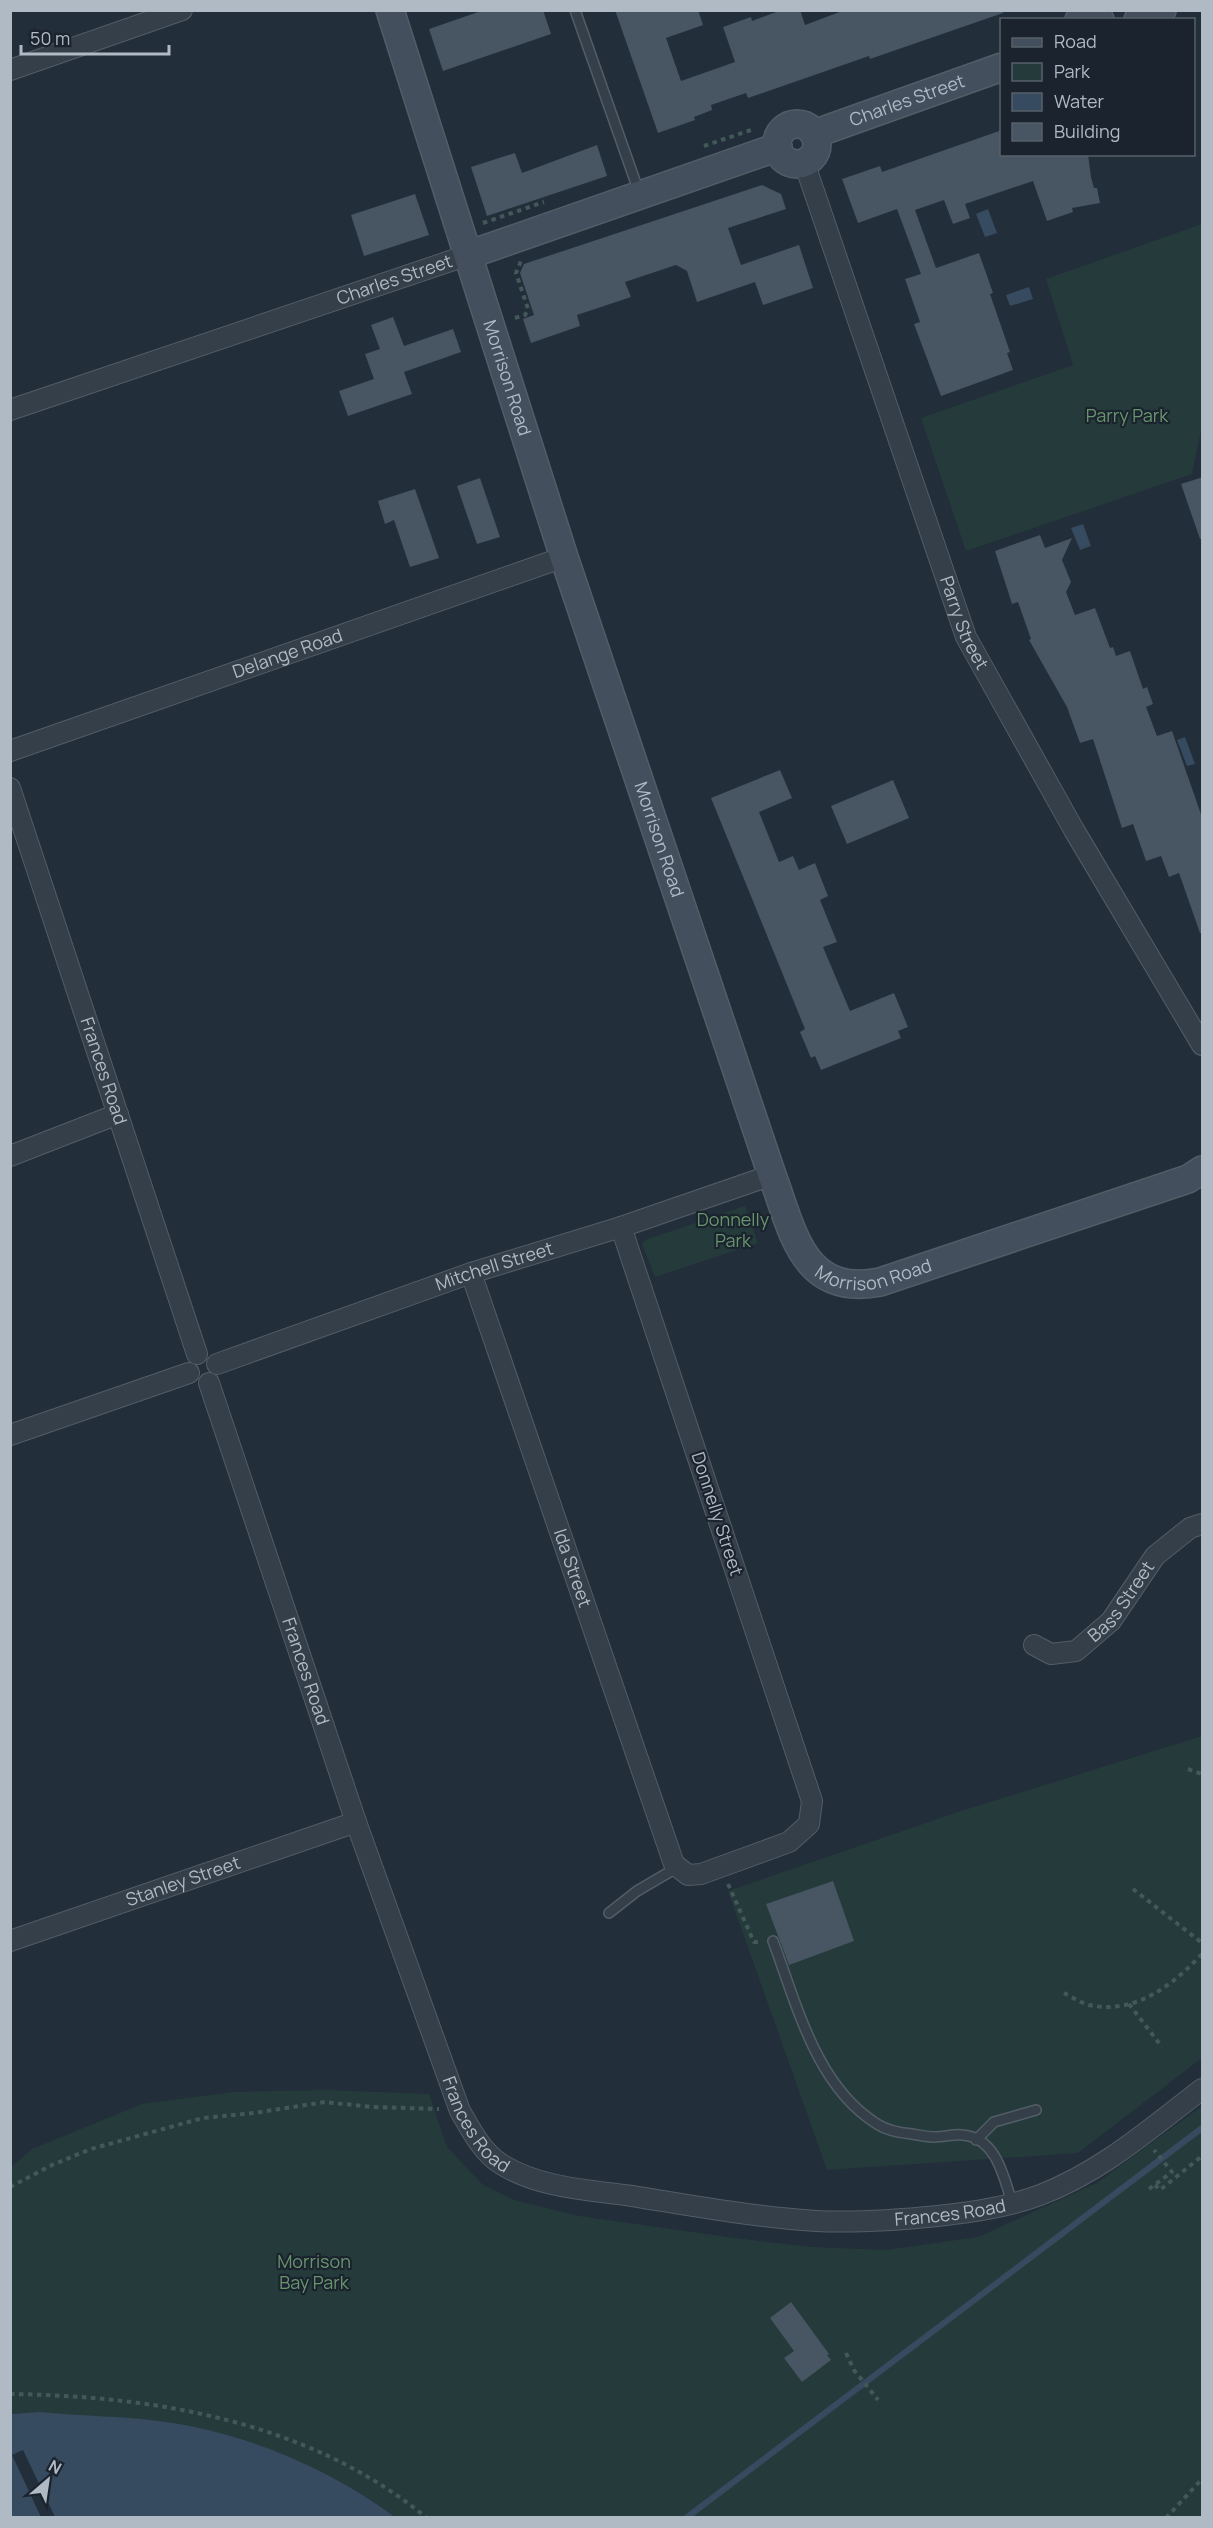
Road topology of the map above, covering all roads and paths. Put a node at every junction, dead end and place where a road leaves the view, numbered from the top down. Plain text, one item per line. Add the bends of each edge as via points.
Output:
1 (182, 10) edge
2 (390, 10) edge
3 (575, 10) edge
4 (1162, 10) edge
5 (1143, 18) edge
6 (1000, 68) edge
7 (10, 70) edge
8 (814, 134) junction
9 (778, 147) junction
10 (804, 162) junction
11 (640, 194) junction
12 (468, 255) junction
13 (521, 261) dead end
14 (515, 318) dead end
15 (10, 410) edge
16 (564, 557) junction
17 (10, 751) edge
18 (10, 788) edge
19 (1203, 1045) edge
20 (118, 1114) junction
21 (10, 1156) edge
22 (772, 1175) junction
23 (1198, 1176) edge
24 (621, 1227) junction
25 (471, 1273) junction
26 (197, 1354) junction
27 (218, 1364) junction
28 (189, 1373) junction
29 (209, 1383) junction
30 (10, 1435) edge
31 (1203, 1524) edge
32 (1034, 1645) dead end
33 (1188, 1769) dead end
34 (1203, 1774) edge
35 (356, 1822) junction
36 (676, 1865) junction
37 (730, 1889) dead end
38 (1133, 1890) dead end
39 (609, 1913) dead end
40 (10, 1941) edge
41 (772, 1941) dead end
42 (754, 1942) dead end
43 (1203, 1943) edge
44 (1203, 1954) edge
45 (1064, 1993) dead end
46 (1129, 2004) junction
47 (1162, 2047) dead end
48 (1203, 2089) edge
49 (1035, 2110) dead end
50 (460, 2111) junction
51 (976, 2140) junction
52 (1153, 2148) dead end
53 (1203, 2156) edge
54 (1155, 2185) junction
55 (10, 2187) edge
56 (1149, 2189) dead end
57 (1012, 2203) junction
58 (846, 2353) dead end
59 (10, 2394) edge
60 (878, 2400) dead end
61 (1203, 2479) edge
62 (427, 2517) edge
63 (1166, 2517) edge

1 - 7 street
2 - 12 street, Morrison Road
3 - 11 lane
4 - 5 street
6 - 8 street, Charles Street
8 - 9 street via 804,125 791,125 780,134
8 - 10 street via 816,151
9 - 10 street via 784,159
9 - 11 street, Charles Street
10 - 19 street, Parry Street via 966,637 1074,830
11 - 12 street, Charles Street
12 - 15 street, Charles Street
12 - 16 street, Morrison Road
13 - 14 path via 516,273 528,309 525,315
16 - 17 street, Delange Road
16 - 22 street, Morrison Road
18 - 20 street, Frances Road
20 - 21 street
20 - 26 street, Frances Road
22 - 23 street, Morrison Road via 801,1252 816,1270 832,1281 864,1285
22 - 24 street, Mitchell Street
24 - 25 street, Mitchell Street
24 - 36 street, Donnelly Street via 812,1801 809,1824 789,1842 701,1874 688,1875
25 - 27 street, Mitchell Street
25 - 36 street, Ida Street
26 - 27 street via 207,1354
26 - 28 street via 190,1361
27 - 29 street via 217,1374
28 - 29 street via 197,1383
28 - 30 street
29 - 35 street, Frances Road
31 - 32 street, Bass Street via 1190,1528 1155,1556 1111,1621 1076,1651 1051,1654
33 - 34 path
35 - 40 street, Stanley Street
35 - 50 street, Frances Road
36 - 39 lane
37 - 42 path
38 - 43 path
41 - 51 lane via 810,2038 830,2077 850,2102 879,2125 935,2137 963,2134
44 - 46 path via 1171,1985 1148,1999
45 - 46 path via 1089,2005
46 - 47 path
48 - 57 street, Frances Road via 1106,2162 1073,2181
49 - 51 lane via 994,2122
50 - 55 path via 325,2102 203,2118 91,2149
50 - 57 street, Frances Road via 476,2139 499,2163 539,2180 584,2189 739,2214 818,2221 910,2219
51 - 57 lane via 987,2145 1001,2167
52 - 54 path via 1172,2172
53 - 54 path via 1160,2190
54 - 56 path
58 - 60 path
59 - 62 path via 127,2400 226,2419 327,2456
61 - 63 path

